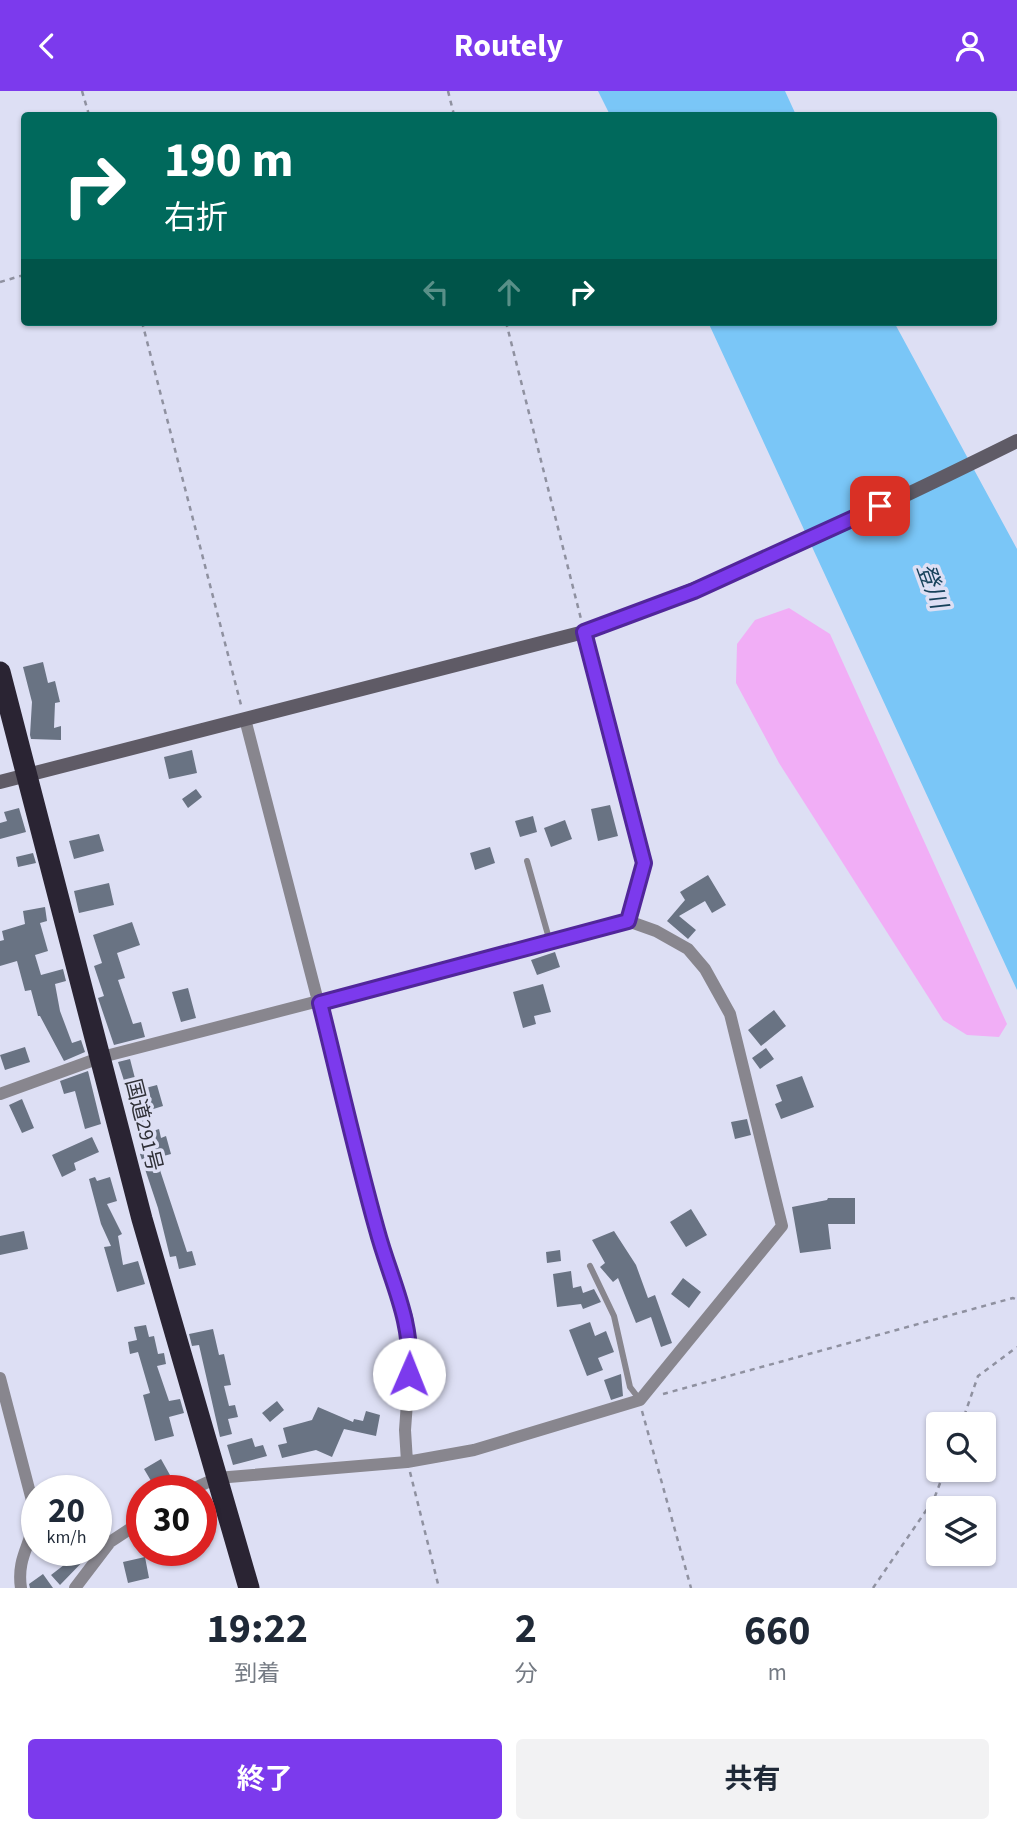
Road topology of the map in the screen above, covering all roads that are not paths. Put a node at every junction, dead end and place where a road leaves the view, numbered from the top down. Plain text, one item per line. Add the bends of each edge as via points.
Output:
1 (1017, 441) edge
2 (584, 632) junction
3 (0, 672) edge
4 (245, 719) junction
5 (26, 776) junction
6 (0, 782) edge
7 (527, 861) dead end
8 (628, 921) junction
9 (550, 942) junction
10 (320, 1003) junction
11 (102, 1057) junction
12 (0, 1094) edge
13 (590, 1266) dead end
14 (0, 1378) edge
15 (640, 1401) junction
16 (407, 1462) junction
17 (216, 1475) edge
18 (217, 1478) joint
19 (126, 1532) edge
20 (21, 1588) edge
21 (75, 1588) edge
22 (249, 1588) edge

1 - 2 street via 783,552
2 - 4 street
2 - 8 street via 644,863
3 - 5 highway, 国道291号
4 - 5 street
4 - 10 street
5 - 6 street
5 - 11 highway, 国道291号
7 - 9 lane
8 - 9 street
8 - 15 street via 688,949 730,1014 782,1226
9 - 10 street
10 - 11 street
10 - 16 street via 378,1233 407,1317 411,1347
11 - 12 street
11 - 17 highway, 国道291号 via 142,1219
13 - 15 lane via 614,1316 630,1387
14 - 20 street via 35,1512 35,1527 20,1557
15 - 16 street via 474,1450
16 - 18 street
18 - 22 highway, 国道291号
19 - 21 street via 110,1542

